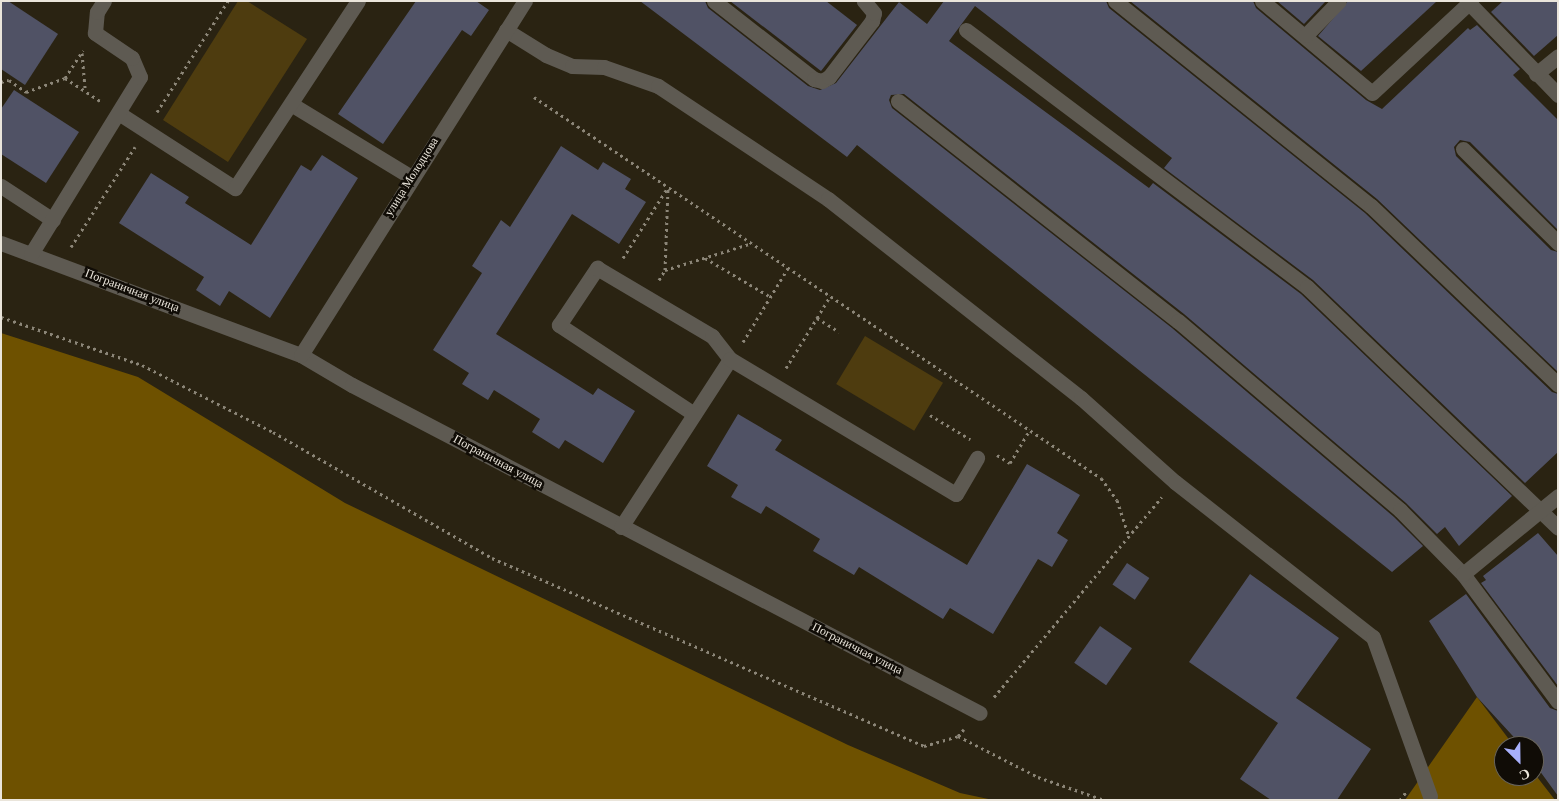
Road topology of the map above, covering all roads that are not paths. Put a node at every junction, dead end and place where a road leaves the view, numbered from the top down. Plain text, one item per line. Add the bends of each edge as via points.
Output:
1 (104, 1) edge
2 (358, 1) edge
3 (525, 1) edge
4 (714, 1) edge
5 (864, 1) edge
6 (1115, 1) edge
7 (1262, 1) edge
8 (1339, 1) edge
9 (1470, 2) edge
10 (506, 30) junction
11 (966, 30) dead end
12 (1306, 35) junction
13 (1558, 56) edge
14 (1536, 74) junction
15 (1558, 95) edge
16 (898, 101) dead end
17 (291, 104) junction
18 (120, 114) junction
19 (1463, 149) dead end
20 (411, 177) junction
21 (1, 186) edge
22 (53, 220) junction
23 (1558, 242) edge
24 (1, 243) edge
25 (31, 254) junction
26 (301, 354) junction
27 (730, 359) junction
28 (1558, 385) edge
29 (694, 414) junction
30 (977, 458) dead end
31 (1558, 496) edge
32 (1540, 509) junction
33 (620, 527) junction
34 (1558, 528) edge
35 (1463, 574) junction
36 (1558, 702) edge
37 (980, 714) road end
38 (1430, 796) dead end

1 - 18 street via 96,12 95,33 132,58 140,77
2 - 17 street
3 - 10 street, улица Молодцова
4 - 5 street via 814,79 822,80 829,77 872,21 874,13
6 - 28 street via 1371,206
7 - 12 street
8 - 12 street
9 - 12 street via 1372,93
9 - 14 street
10 - 20 street, улица Молодцова
10 - 38 street via 546,55 572,66 604,68 658,86 828,199 1081,398 1175,482 1373,637
11 - 32 street via 1307,287
13 - 14 street
14 - 15 street
16 - 35 street via 1178,321 1400,510
17 - 18 street via 235,188
17 - 20 street
18 - 22 street
19 - 23 street
20 - 26 street, улица Молодцова
21 - 22 street
22 - 25 street
24 - 25 street, Пограничная улица
25 - 26 street, Пограничная улица
26 - 33 street, Пограничная улица via 352,385
27 - 29 street
27 - 29 street via 712,336 597,268 559,325
27 - 30 street via 956,494
29 - 33 street
31 - 32 street
32 - 34 street
32 - 35 street
33 - 37 street, Пограничная улица
35 - 36 street

